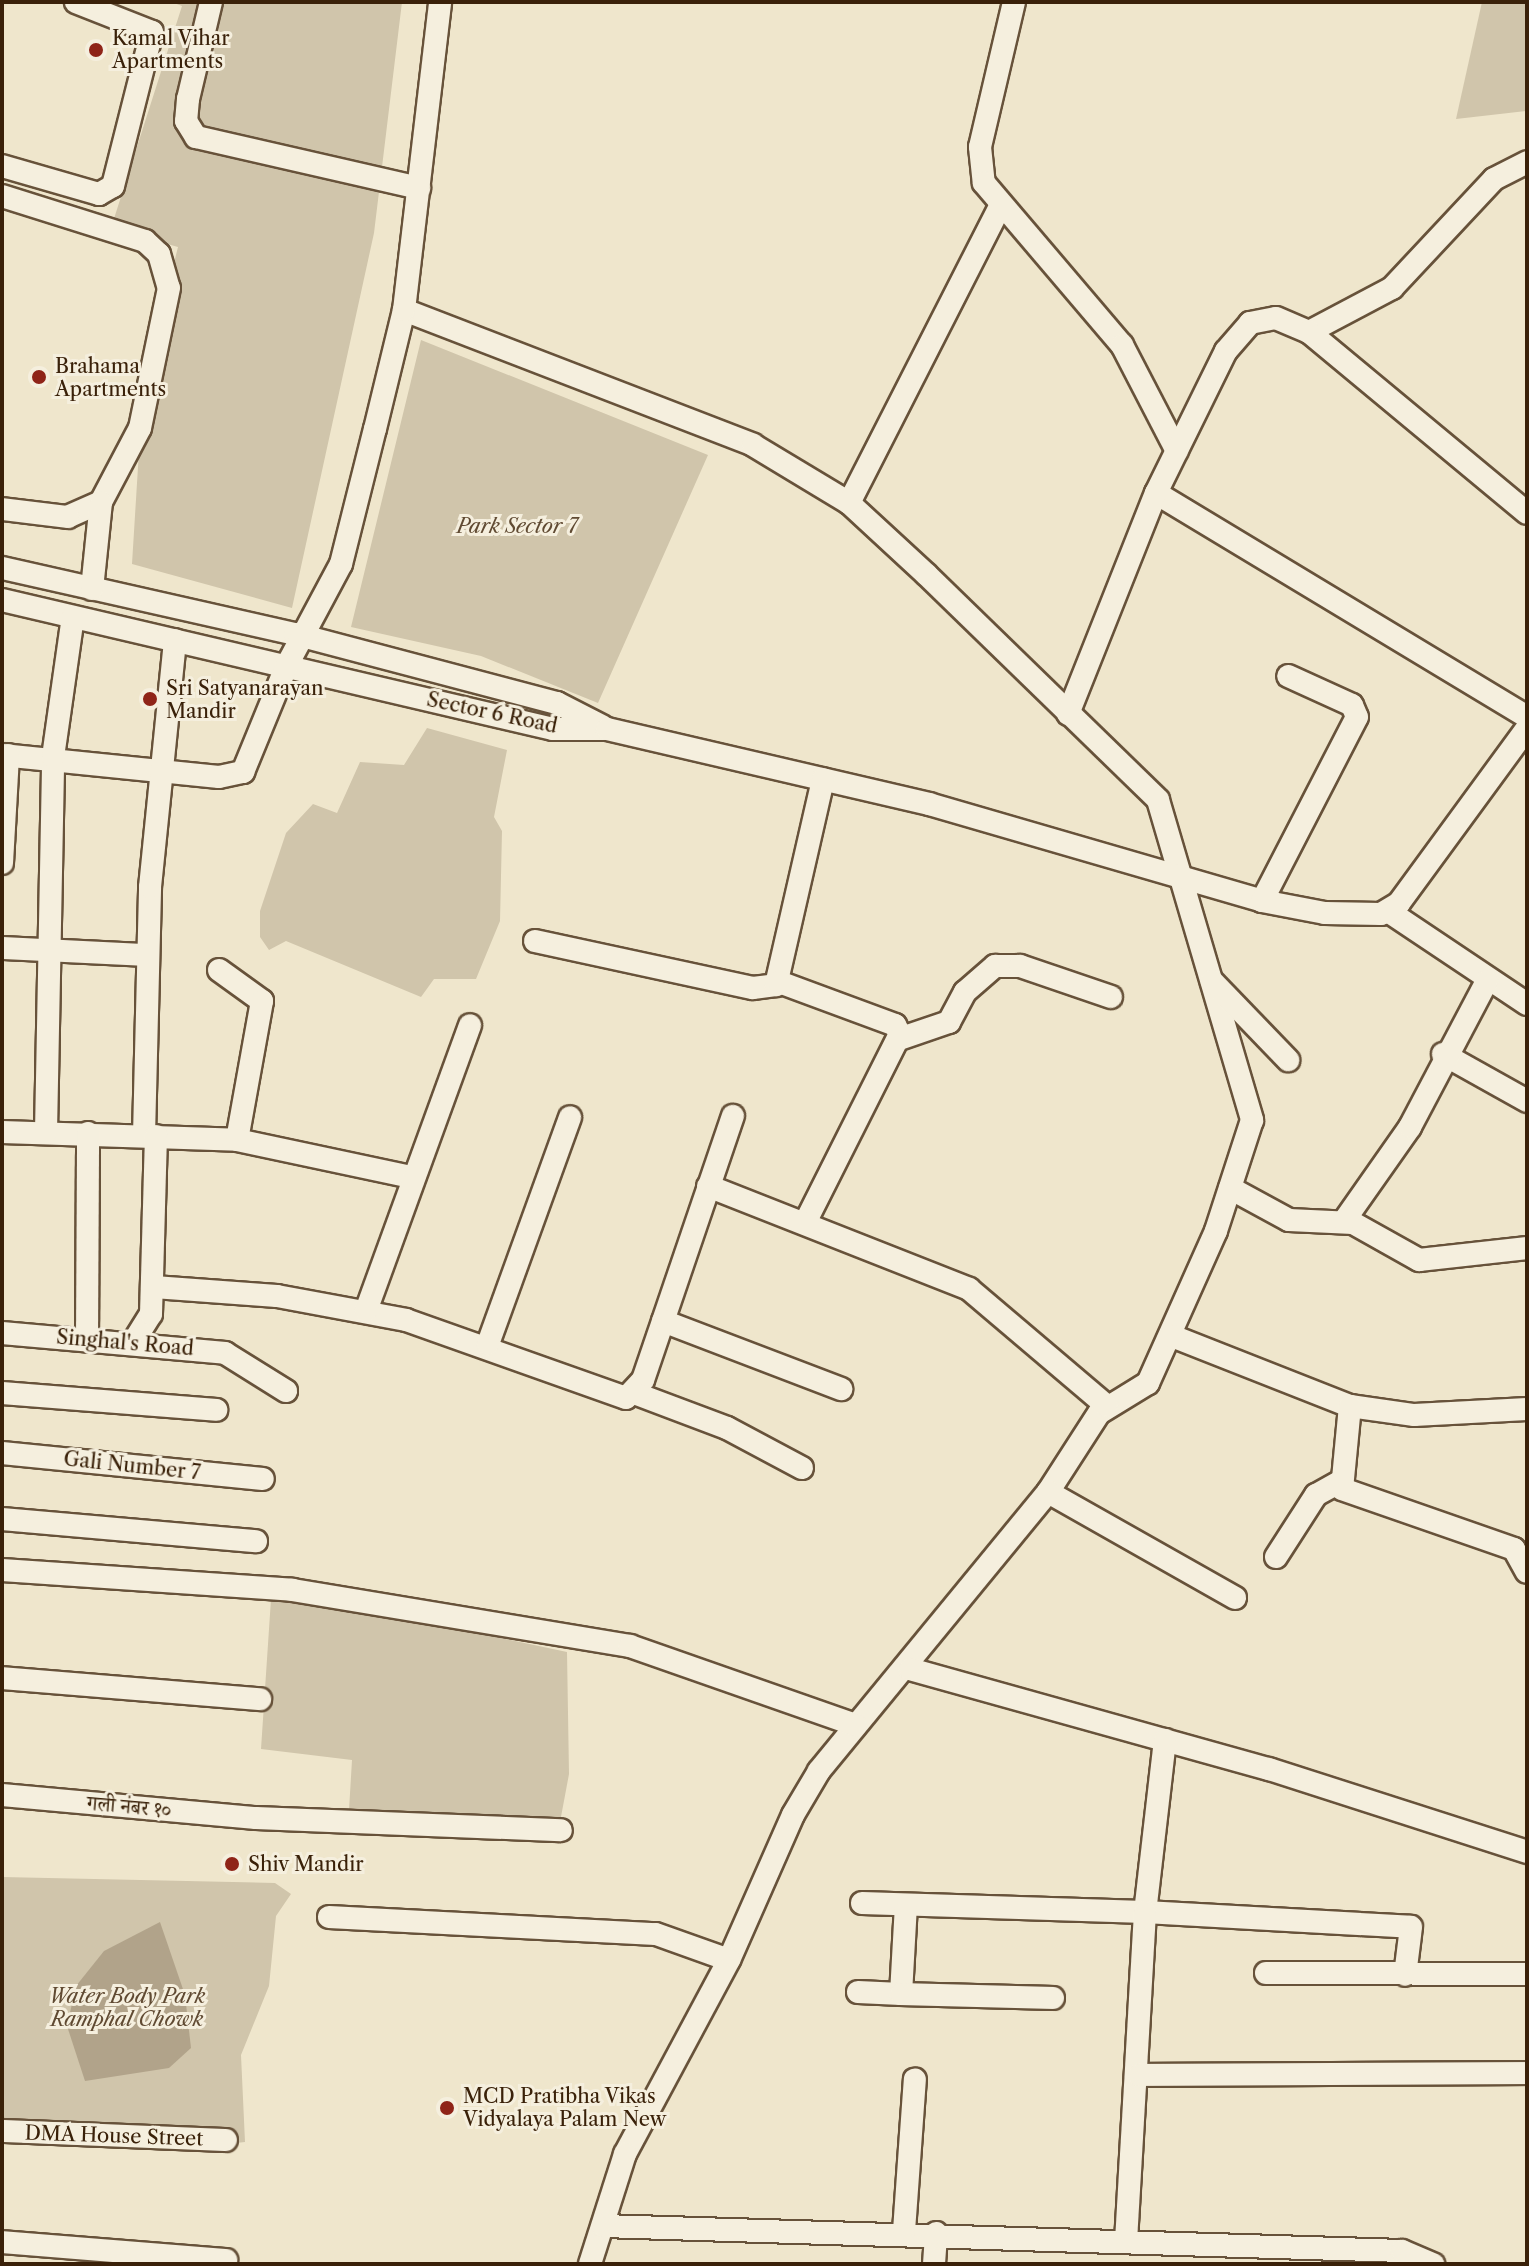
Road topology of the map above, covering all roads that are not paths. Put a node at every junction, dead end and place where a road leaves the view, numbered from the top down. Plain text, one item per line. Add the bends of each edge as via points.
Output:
1 (76, 2) edge
2 (211, 2) edge
3 (440, 2) edge
4 (1014, 2) edge
5 (1527, 162) edge
6 (2, 166) edge
7 (419, 188) junction
8 (2, 196) edge
9 (1001, 205) junction
10 (404, 310) junction
11 (1309, 332) junction
12 (1177, 451) junction
13 (1156, 493) junction
14 (101, 502) junction
15 (849, 503) junction
16 (2, 509) edge
17 (1527, 513) edge
18 (2, 568) edge
19 (92, 589) junction
20 (2, 600) edge
21 (73, 617) junction
22 (305, 636) junction
23 (175, 640) junction
24 (286, 667) junction
25 (1288, 676) dead end
26 (1068, 714) junction
27 (1527, 717) edge
28 (1527, 728) edge
29 (607, 729) junction
30 (5, 755) edge
31 (53, 757) junction
32 (163, 767) junction
33 (823, 779) junction
34 (2, 863) edge
35 (1182, 878) junction
36 (1262, 901) junction
37 (1388, 911) junction
38 (535, 941) dead end
39 (2, 948) edge
40 (51, 950) junction
41 (147, 955) junction
42 (219, 970) dead end
43 (1212, 981) junction
44 (1487, 981) junction
45 (779, 982) junction
46 (1111, 997) dead end
47 (1527, 1004) edge
48 (470, 1025) dead end
49 (899, 1039) junction
50 (1443, 1054) junction
51 (1288, 1060) dead end
52 (1527, 1101) edge
53 (733, 1116) dead end
54 (570, 1117) dead end
55 (2, 1132) edge
56 (46, 1132) junction
57 (88, 1133) junction
58 (150, 1136) junction
59 (237, 1140) junction
60 (411, 1177) junction
61 (708, 1186) junction
62 (1230, 1188) junction
63 (1344, 1221) junction
64 (805, 1223) junction
65 (1527, 1248) edge
66 (154, 1287) junction
67 (366, 1311) junction
68 (663, 1321) junction
69 (2, 1333) edge
70 (1172, 1336) junction
71 (87, 1340) junction
72 (134, 1341) junction
73 (488, 1344) junction
74 (841, 1389) dead end
75 (286, 1391) dead end
76 (2, 1393) edge
77 (634, 1393) junction
78 (1106, 1405) junction
79 (1350, 1406) junction
80 (1527, 1409) edge
81 (216, 1410) dead end
82 (2, 1453) edge
83 (802, 1468) dead end
84 (263, 1479) dead end
85 (1338, 1483) junction
86 (1048, 1492) junction
87 (2, 1519) edge
88 (256, 1541) dead end
89 (1276, 1557) dead end
90 (2, 1570) edge
91 (1527, 1572) edge
92 (1235, 1598) dead end
93 (910, 1669) junction
94 (2, 1678) edge
95 (260, 1699) dead end
96 (856, 1725) junction
97 (1165, 1740) junction
98 (2, 1795) edge
99 (561, 1830) dead end
100 (1527, 1852) edge
101 (862, 1903) dead end
102 (906, 1905) junction
103 (1145, 1912) junction
104 (329, 1917) dead end
105 (729, 1960) junction
106 (1266, 1973) dead end
107 (1527, 1974) edge
108 (1405, 1975) junction
109 (858, 1992) dead end
110 (901, 1994) junction
111 (1053, 1998) dead end
112 (1527, 2073) edge
113 (1139, 2075) junction
114 (915, 2079) dead end
115 (2, 2131) edge
116 (226, 2140) dead end
117 (603, 2226) junction
118 (904, 2231) junction
119 (936, 2233) junction
120 (1126, 2240) junction
121 (2, 2242) edge
122 (226, 2260) dead end
123 (590, 2264) edge
124 (934, 2264) edge
125 (1433, 2264) edge

1 - 6 street via 144,23 152,32 113,186 99,194
2 - 7 street via 188,99 186,121 196,137
3 - 7 street
4 - 9 street via 979,159 984,183
5 - 11 street via 1504,169 1392,288
7 - 10 street
8 - 14 street via 145,241 166,271 162,332 140,428
9 - 12 street via 1122,345
9 - 15 street
10 - 15 street via 753,445
10 - 22 street via 341,564
11 - 12 street via 1270,317 1241,330
11 - 17 street
12 - 13 street
13 - 26 street
13 - 27 street
14 - 16 street via 68,517
14 - 19 street
15 - 26 street
18 - 19 street, Sector 6 Road
19 - 22 street, Sector 6 Road
20 - 21 street, Sector 6 Road
21 - 23 street, Sector 6 Road
21 - 31 street
22 - 24 street
22 - 29 street, Sector 6 Road via 557,703
23 - 24 street, Sector 6 Road
23 - 32 street
24 - 29 street, Sector 6 Road via 553,729
24 - 32 street via 243,772 219,777
25 - 36 street via 1352,705 1357,717
26 - 35 street via 1158,800
28 - 37 street via 1415,886
29 - 33 street
30 - 31 street
30 - 34 street
31 - 32 street
31 - 40 street
32 - 41 street
33 - 35 street
33 - 45 street
35 - 36 street
35 - 43 street
36 - 37 street via 1325,913
37 - 44 street
38 - 45 street via 753,988
39 - 40 street
40 - 41 street
40 - 56 street
41 - 58 street
42 - 59 street via 262,1001
43 - 51 street
43 - 62 street via 1252,1120
44 - 47 street
44 - 50 street
45 - 49 street via 895,1025
46 - 49 street via 1020,966 995,966 965,992 949,1022
48 - 60 street
49 - 64 street
50 - 52 street
50 - 63 street via 1410,1127
53 - 61 street
54 - 73 street
55 - 56 street
56 - 57 street
57 - 58 street
57 - 71 street
58 - 59 street
58 - 66 street
59 - 60 street
60 - 67 street
61 - 64 street
61 - 68 street
62 - 63 street via 1289,1220
62 - 70 street
63 - 65 street via 1430,1262
64 - 78 street via 969,1289
66 - 67 street
66 - 72 street via 150,1320
67 - 73 street
68 - 74 street
68 - 77 street
69 - 71 street, Singhal's Road
70 - 78 street via 1140,1391
70 - 79 street
71 - 72 street, Singhal's Road
72 - 75 street, Singhal's Road via 225,1353
73 - 77 street via 611,1396
76 - 81 street
77 - 83 street via 727,1428
78 - 86 street
79 - 80 street via 1414,1415
79 - 85 street
82 - 84 street, Gali Number 7
85 - 89 street via 1316,1495
85 - 91 street via 1514,1549
86 - 92 street
86 - 93 street
87 - 88 street
90 - 96 street via 292,1590 630,1646
93 - 96 street
93 - 97 street
94 - 95 street
96 - 105 street via 793,1815
97 - 100 street
97 - 103 street
98 - 99 street, गली नंबर १० via 256,1818
101 - 102 street
102 - 103 street
102 - 110 street
103 - 108 street via 1411,1927
103 - 113 street
104 - 105 street via 656,1934
105 - 117 street via 625,2154
106 - 108 street
107 - 108 street
109 - 110 street
110 - 111 street
112 - 113 street
113 - 120 street
114 - 118 street
115 - 116 street, DMA House Street
117 - 118 street
117 - 123 street
118 - 119 street
119 - 120 street
119 - 124 street
120 - 125 street via 1412,2252
121 - 122 street

